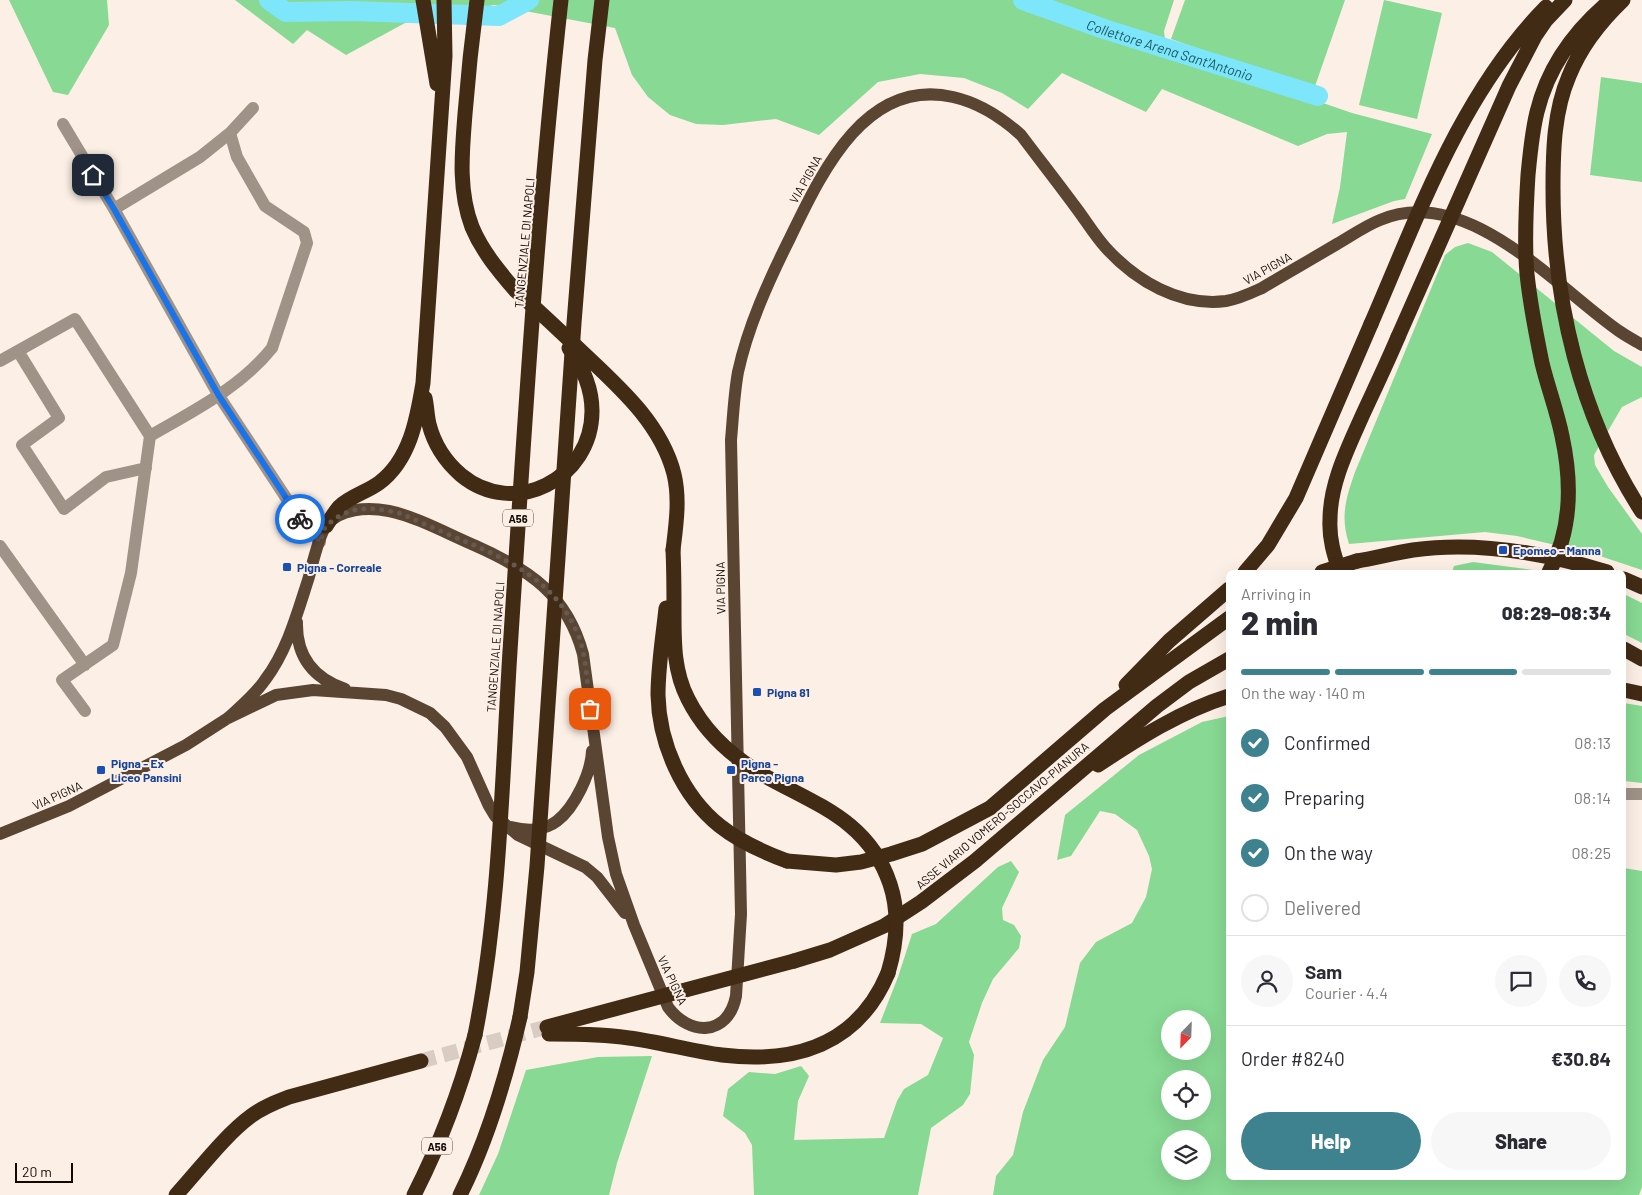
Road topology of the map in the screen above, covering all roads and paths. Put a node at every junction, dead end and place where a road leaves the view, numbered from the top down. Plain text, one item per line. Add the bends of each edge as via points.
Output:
1 (423, 0) edge
2 (444, 0) edge
3 (466, 0) edge
4 (477, 0) edge
5 (561, 0) edge
6 (602, 0) edge
7 (1555, 0) edge
8 (1566, 0) edge
9 (1611, 0) edge
10 (1623, 0) edge
11 (469, 61) junction
12 (253, 108) dead end
13 (442, 113) junction
14 (62, 124) dead end
15 (230, 133) junction
16 (114, 209) junction
17 (554, 326) junction
18 (1642, 345) edge
19 (18, 351) junction
20 (0, 361) edge
21 (423, 383) junction
22 (219, 396) junction
23 (150, 436) junction
24 (146, 468) junction
25 (1642, 512) edge
26 (326, 526) junction
27 (320, 542) junction
28 (0, 546) edge
29 (673, 550) junction
30 (1247, 570) edge
31 (1329, 570) edge
32 (1339, 570) edge
33 (1550, 570) edge
34 (1599, 570) edge
35 (1626, 580) edge
36 (1642, 587) edge
37 (1226, 592) edge
38 (297, 614) junction
39 (1226, 620) edge
40 (1626, 650) edge
41 (1642, 659) edge
42 (1226, 661) edge
43 (85, 665) junction
44 (1626, 690) edge
45 (354, 692) junction
46 (1642, 694) edge
47 (1226, 697) edge
48 (1103, 710) junction
49 (85, 711) dead end
50 (228, 718) junction
51 (592, 727) junction
52 (1626, 794) edge
53 (1642, 794) edge
54 (1045, 802) junction
55 (506, 826) junction
56 (0, 834) edge
57 (634, 925) junction
58 (420, 1061) tunnel mouth
59 (176, 1195) edge
60 (414, 1195) edge
61 (460, 1195) edge

1 - 13 highway
2 - 13 highway
3 - 11 highway
4 - 11 highway
5 - 60 highway, TANGENZIALE DI NAPOLI / A56, bridge via 524,428 493,911 485,984 458,1095
6 - 61 highway, bridge via 573,333 527,972 508,1067 490,1123
7 - 30 highway, bridge via 1529,25 1459,129 1441,163 1296,498 1268,545
8 - 32 highway, bridge via 1546,20 1524,54 1344,457 1335,483 1330,519 1330,537
9 - 33 highway, bridge via 1578,31 1555,67 1537,110 1530,162 1527,273 1542,365 1562,436 1569,489 1564,531
10 - 25 highway, bridge via 1589,37 1562,96 1556,123 1553,166 1554,234 1562,305 1576,362 1602,436
11 - 17 highway via 461,166 469,217 480,244 500,272
12 - 15 street
13 - 21 highway
14 - 16 street
15 - 16 street via 200,157
15 - 22 street via 237,157 265,206 304,232 307,243 272,348 260,363
16 - 22 street
17 - 21 highway, bridge via 579,362 592,411 581,452 571,467 548,485 519,494 505,494 468,480 446,460 438,447 429,425
17 - 29 highway, bridge via 637,407 666,451 677,492
18 - 57 main road, VIA PIGNA via 1619,331 1497,237 1459,220 1428,213 1407,213 1381,220 1244,296 1226,301 1191,300 1177,296 1150,284 1118,260 1022,135 1006,120 985,108 945,95 907,97 873,113 846,140 806,204 760,305 738,372 731,440 741,914 736,996 729,1016 722,1023 712,1028 701,1028 675,1017
19 - 20 street
19 - 23 street via 75,319
19 - 24 street via 60,418 22,445 64,509 106,477
21 - 26 highway via 416,424 403,454 381,482 340,506
22 - 23 street
22 - 27 street via 300,519
23 - 24 street
24 - 43 street via 131,573 113,645
26 - 27 main road, VIA PIGNA
26 - 51 main road, VIA PIGNA via 352,510 390,511 499,556 524,570 560,604 579,638
27 - 38 main road, VIA PIGNA
28 - 43 street
29 - 48 highway, ASSE VIARIO VOMERO-SOCCAVO-PIANURA, bridge via 658,671 663,736 680,776 704,811 736,837 787,861 836,865 861,862 922,844 990,808
29 - 54 highway, ASSE VIARIO VOMERO-SOCCAVO-PIANURA, bridge via 674,658 687,699 711,734 726,748 764,776 840,817 873,849 887,874 896,906 896,941 888,973 882,988 850,1027 834,1038 783,1056 721,1055 629,1038 548,1031 830,950 884,926 896,918 942,888
31 - 34 highway, bridge via 1414,550 1453,547 1540,555
35 - 36 highway
37 - 48 highway via 1162,647
38 - 45 main road, VIA PIGNA via 296,637 313,670 324,679
38 - 50 main road, VIA PIGNA via 274,667 256,692
39 - 48 highway, ASSE VIARIO VOMERO-SOCCAVO-PIANURA
40 - 41 highway
42 - 54 highway, ASSE VIARIO VOMERO-SOCCAVO-PIANURA via 1189,682 1113,742
43 - 49 street via 62,680
44 - 46 highway
45 - 50 main road, VIA PIGNA via 313,690 276,695
45 - 55 main road, VIA PIGNA via 386,694 430,713 457,742 488,806
47 - 54 highway via 1168,722
50 - 56 main road, VIA PIGNA via 186,745 69,806
51 - 55 main road, VIA PIGNA via 592,757 587,774 567,810 557,821 546,826 527,830
51 - 57 main road, VIA PIGNA via 608,837 616,874
52 - 53 street
55 - 57 main road, VIA PIGNA via 585,867 605,885
58 - 59 highway via 289,1096 268,1106 237,1128

